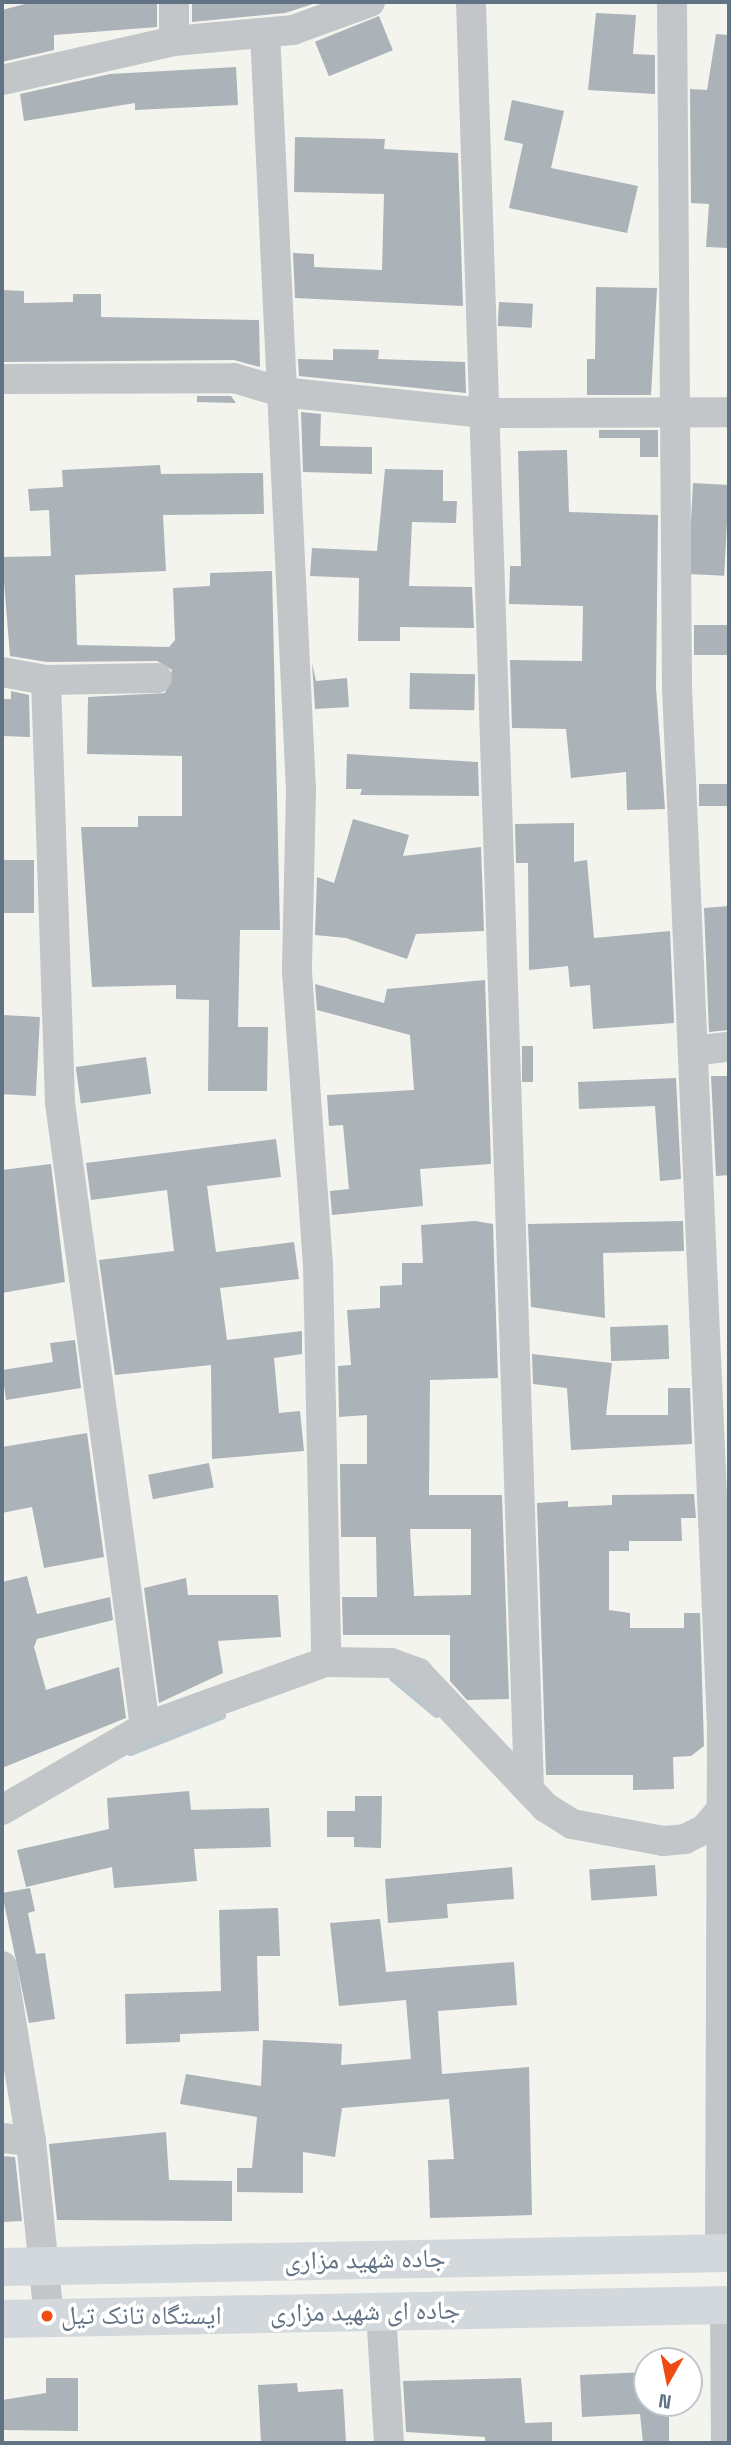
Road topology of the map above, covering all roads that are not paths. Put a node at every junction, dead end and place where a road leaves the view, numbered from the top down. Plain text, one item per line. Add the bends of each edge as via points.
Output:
1 (174, 2) edge
2 (369, 2) edge
3 (471, 2) edge
4 (672, 2) edge
5 (265, 33) junction
6 (173, 41) junction
7 (2, 80) edge
8 (2, 379) edge
9 (281, 392) junction
10 (674, 412) junction
11 (729, 412) edge
12 (485, 413) junction
13 (2, 672) edge
14 (157, 678) dead end
15 (46, 680) junction
16 (729, 1047) edge
17 (694, 1051) junction
18 (326, 1662) junction
19 (145, 1727) junction
20 (529, 1789) junction
21 (726, 1804) edge
22 (2, 1810) edge
23 (2, 1966) edge
24 (2, 2138) edge
25 (31, 2141) junction
26 (724, 2253) edge
27 (47, 2266) junction
28 (2, 2267) edge
29 (727, 2305) edge
30 (381, 2312) junction
31 (49, 2317) junction
32 (2, 2319) edge
33 (389, 2443) edge
34 (726, 2443) edge

1 - 6 street
2 - 5 street via 293,30
3 - 12 street
4 - 10 street
5 - 6 street
5 - 9 street
6 - 7 street
8 - 9 street via 234,378
9 - 12 street
9 - 18 street via 301,790 297,972 318,1264
10 - 11 street
10 - 12 street
10 - 17 street via 677,688
12 - 20 street
13 - 15 street
14 - 15 street
15 - 19 street via 60,1104
16 - 17 street
17 - 21 street
18 - 19 street
18 - 20 street via 391,1663 418,1673
19 - 22 street
20 - 21 street via 572,1824 663,1841 705,1829
21 - 26 street
23 - 25 street
24 - 25 street
25 - 27 street
26 - 27 main road, جاده شهید مزاری
27 - 28 main road, جاده شهید مزاری
27 - 31 street
29 - 30 main road, جاده ای شهید مزاری
29 - 34 street
30 - 31 main road, جاده ای شهید مزاری
30 - 33 street
31 - 32 main road, جاده ای شهید مزاری

